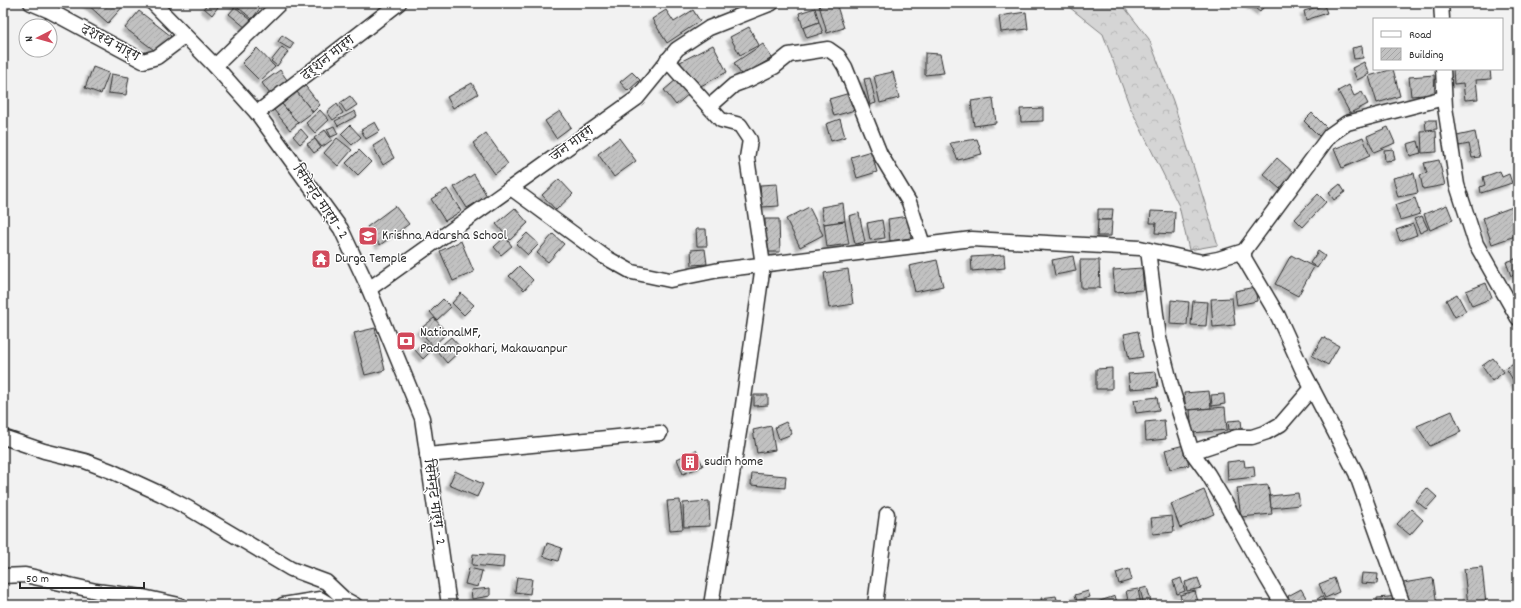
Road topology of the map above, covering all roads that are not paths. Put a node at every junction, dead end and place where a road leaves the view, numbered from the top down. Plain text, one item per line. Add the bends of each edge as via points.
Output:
1 (31, 3) edge
2 (153, 3) edge
3 (280, 3) edge
4 (399, 3) edge
5 (772, 3) edge
6 (1441, 3) edge
7 (1442, 18) edge
8 (185, 36) junction
9 (667, 60) junction
10 (215, 66) junction
11 (1443, 70) edge
12 (1444, 98) junction
13 (709, 107) junction
14 (257, 113) junction
15 (511, 188) junction
16 (923, 245) junction
17 (1148, 250) junction
18 (1244, 251) junction
19 (763, 265) junction
20 (369, 289) junction
21 (1518, 318) edge
22 (1312, 388) junction
23 (660, 433) dead end
24 (3, 437) edge
25 (1192, 452) junction
26 (427, 455) junction
27 (887, 514) dead end
28 (3, 576) edge
29 (179, 605) edge
30 (283, 605) edge
31 (330, 605) edge
32 (355, 605) edge
33 (449, 605) edge
34 (710, 605) edge
35 (875, 605) edge
36 (1283, 605) edge
37 (1404, 605) edge

1 - 8 street, दशरथ मार्ग via 143,61 157,58
2 - 8 street, सिमेन्ट मार्ग - 2
3 - 10 street
4 - 14 street, दर्शन मार्ग
5 - 9 street, जन मार्ग via 709,28 677,49
6 - 7 street
8 - 10 street, सिमेन्ट मार्ग - 2
9 - 13 street
9 - 15 street, जन मार्ग via 637,98
10 - 14 street, सिमेन्ट मार्ग - 2
11 - 12 street
12 - 18 street via 1347,123 1330,135
12 - 21 street via 1457,185 1476,244
13 - 16 street via 734,85 774,67 790,55 833,51 845,67 880,154 909,202
13 - 19 street via 721,120 740,125 750,140 747,158
14 - 20 street, सिमेन्ट मार्ग - 2 via 341,229
15 - 19 street via 605,257 632,272 670,280 719,270
15 - 20 street, जन मार्ग
16 - 17 street via 972,239
16 - 19 street
17 - 18 street via 1202,262 1218,260
17 - 25 street via 1159,338
18 - 22 street via 1244,258 1278,316
19 - 34 street via 740,426
20 - 26 street, सिमेन्ट मार्ग - 2 via 422,418
22 - 25 street via 1281,424 1267,432 1252,437 1237,437
22 - 37 street via 1356,473
23 - 26 street
24 - 32 street via 85,461 161,494 291,569 326,582 344,599
25 - 36 street via 1226,504
26 - 33 street, सिमेन्ट मार्ग - 2
27 - 35 street
28 - 29 street via 25,575 96,591
30 - 31 street via 320,599

